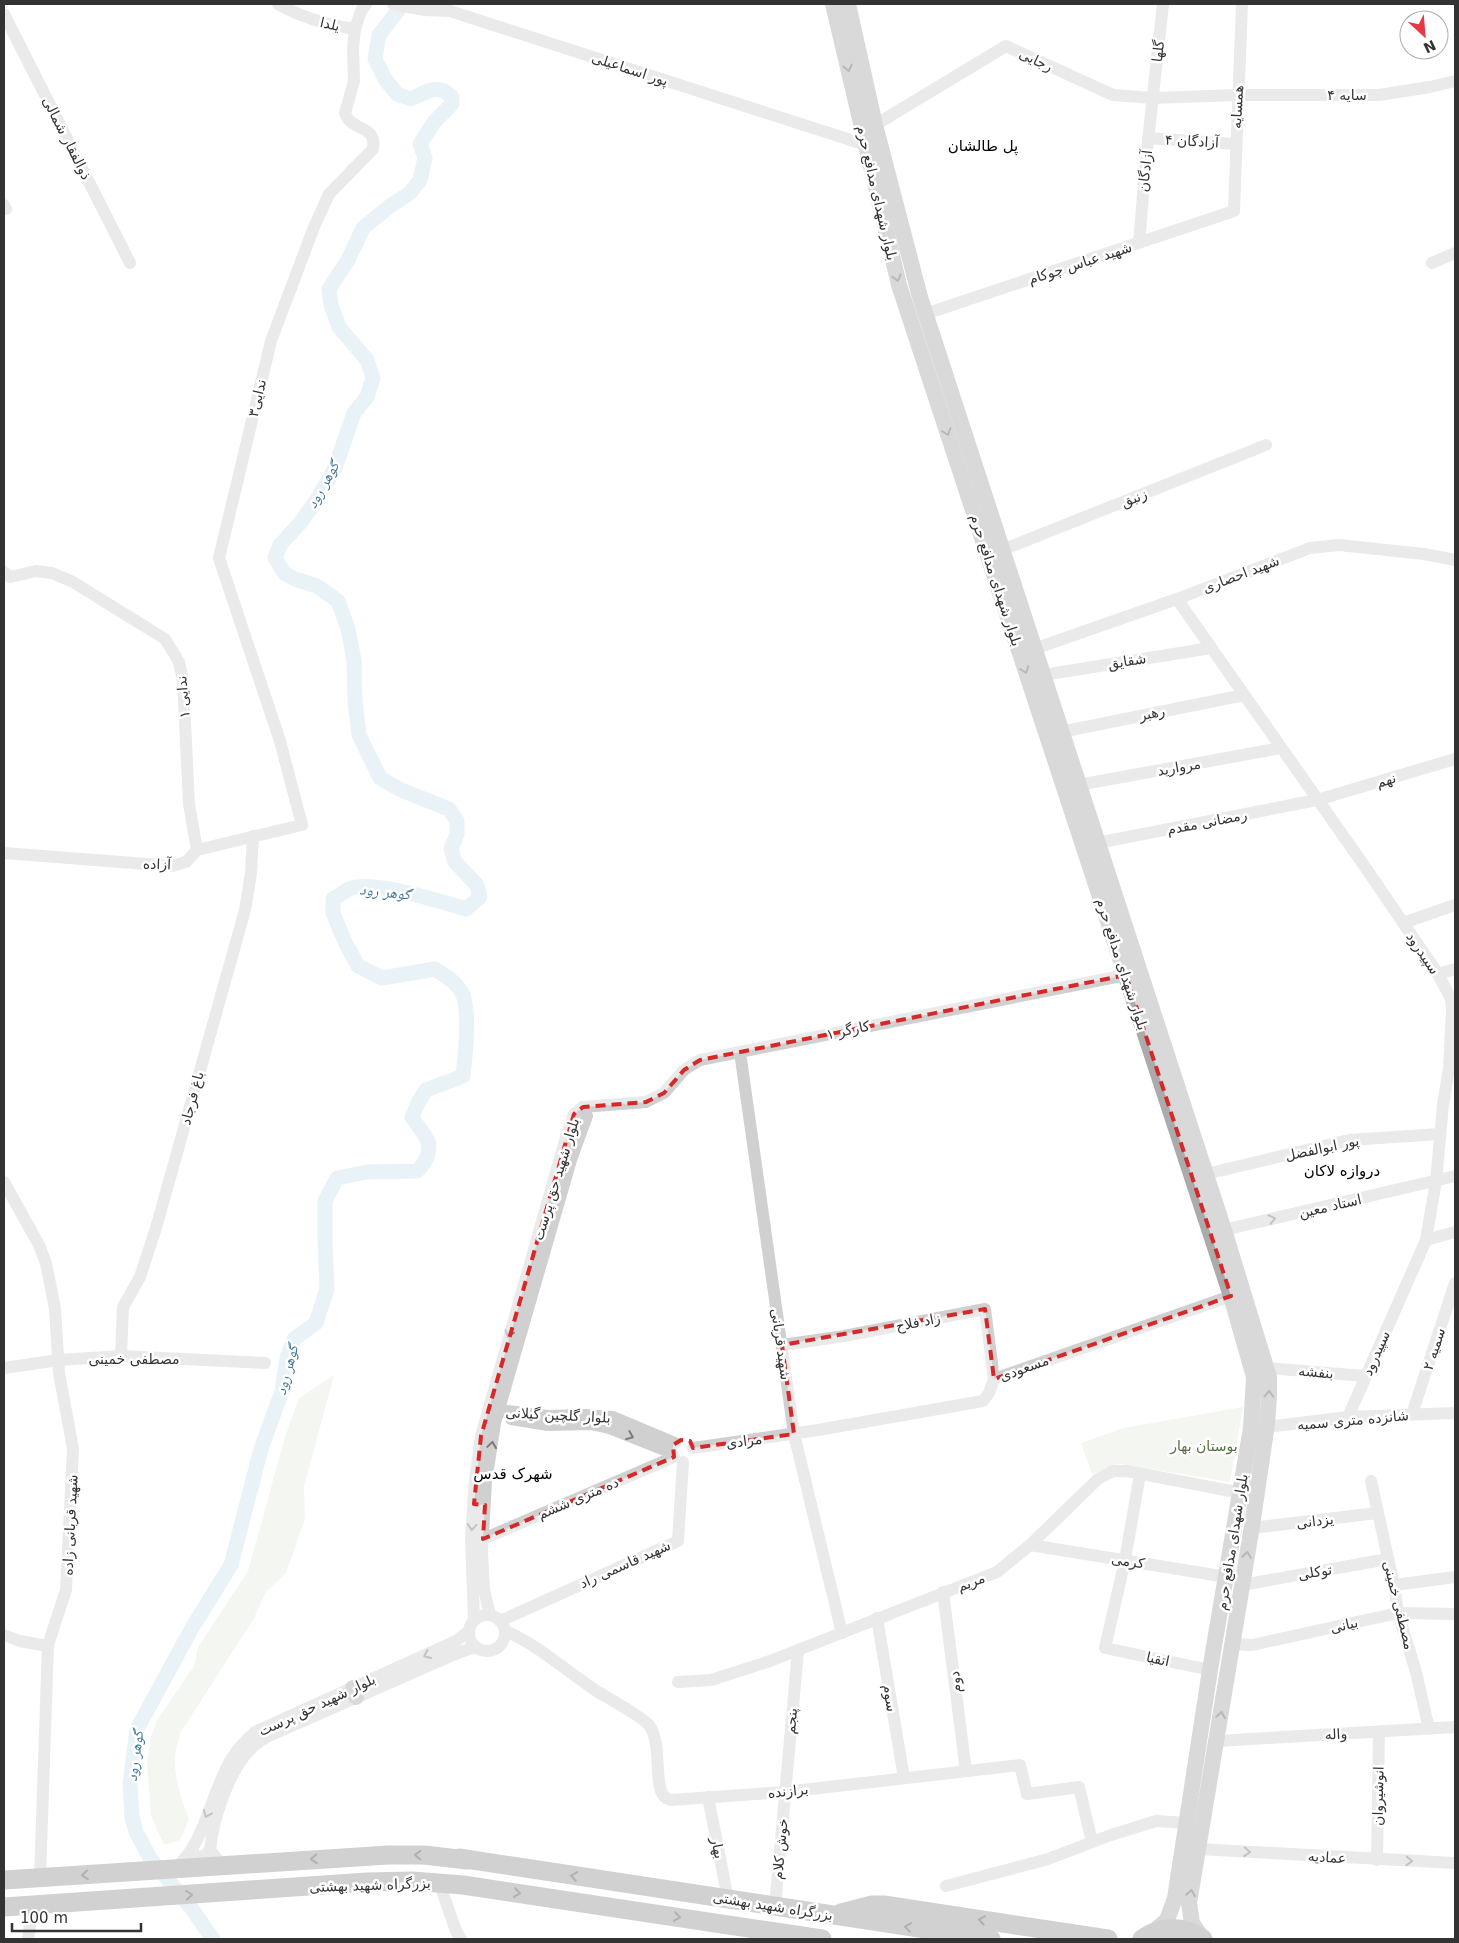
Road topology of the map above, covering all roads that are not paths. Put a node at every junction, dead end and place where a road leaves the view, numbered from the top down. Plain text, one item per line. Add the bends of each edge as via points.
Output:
1 (278, 4) edge
2 (366, 4) edge
3 (393, 4) edge
4 (834, 4) edge
5 (848, 4) edge
6 (1163, 4) edge
7 (1242, 4) edge
8 (4, 14) edge
9 (355, 29) junction
10 (847, 31) junction
11 (1455, 81) edge
12 (1238, 95) junction
13 (1153, 98) junction
14 (875, 125) junction
15 (1148, 138) junction
16 (866, 144) junction
17 (1236, 144) junction
18 (1234, 211) joint
19 (1139, 243) junction
20 (1455, 253) edge
21 (130, 263) dead end
22 (1432, 264) dead end
23 (925, 314) junction
24 (1266, 444) dead end
25 (1002, 550) junction
26 (1455, 560) edge
27 (4, 572) edge
28 (1177, 599) junction
29 (1211, 648) junction
30 (1034, 649) junction
31 (1042, 675) junction
32 (1244, 695) junction
33 (1044, 704) junction
34 (1061, 732) junction
35 (1280, 748) junction
36 (1455, 759) edge
37 (1078, 785) junction
38 (1317, 800) junction
39 (302, 825) joint
40 (252, 836) junction
41 (1097, 843) junction
42 (197, 850) junction
43 (4, 853) edge
44 (1455, 905) edge
45 (1403, 923) junction
46 (1455, 969) edge
47 (1438, 974) junction
48 (1126, 975) junction
49 (1453, 1037) edge
50 (740, 1052) junction
51 (1449, 1104) edge
52 (583, 1107) joint
53 (1440, 1134) junction
54 (1206, 1174) junction
55 (1455, 1176) edge
56 (1436, 1181) junction
57 (4, 1182) edge
58 (1224, 1230) junction
59 (1455, 1232) edge
60 (1426, 1240) junction
61 (1455, 1283) edge
62 (1231, 1296) junction
63 (782, 1345) junction
64 (121, 1356) junction
65 (59, 1360) junction
66 (265, 1363) dead end
67 (4, 1368) edge
68 (1267, 1368) junction
69 (1365, 1376) junction
70 (994, 1379) junction
71 (493, 1411) junction
72 (1455, 1413) edge
73 (1412, 1414) junction
74 (1348, 1417) junction
75 (1266, 1424) junction
76 (794, 1434) junction
77 (693, 1448) junction
78 (676, 1454) junction
79 (1140, 1474) junction
80 (1371, 1481) dead end
81 (1241, 1493) junction
82 (479, 1504) junction
83 (1378, 1513) junction
84 (1252, 1528) junction
85 (483, 1539) junction
86 (1030, 1545) junction
87 (1388, 1559) junction
88 (1125, 1560) junction
89 (1227, 1576) junction
90 (1455, 1577) edge
91 (1394, 1585) junction
92 (1242, 1586) junction
93 (943, 1592) junction
94 (1398, 1613) junction
95 (1455, 1614) edge
96 (877, 1618) junction
97 (498, 1622) junction
98 (471, 1626) junction
99 (842, 1633) junction
100 (4, 1635) edge
101 (1233, 1644) junction
102 (48, 1646) junction
103 (476, 1647) junction
104 (798, 1651) junction
105 (1210, 1670) junction
106 (678, 1682) dead end
107 (355, 1693) junction
108 (1455, 1727) edge
109 (1429, 1729) junction
110 (1379, 1732) junction
111 (1216, 1741) junction
112 (966, 1771) junction
113 (904, 1778) junction
114 (785, 1792) junction
115 (708, 1798) junction
116 (1186, 1823) junction
117 (1092, 1842) junction
118 (1198, 1849) junction
119 (210, 1850) junction
120 (187, 1860) junction
121 (1377, 1860) junction
122 (1455, 1863) edge
123 (223, 1866) junction
124 (40, 1878) junction
125 (4, 1880) edge
126 (439, 1882) junction
127 (946, 1886) dead end
128 (624, 1896) junction
129 (728, 1899) junction
130 (33, 1905) junction
131 (775, 1906) junction
132 (4, 1908) edge
133 (832, 1915) junction
134 (1029, 1933) edge
135 (1145, 1937) edge
136 (28, 1939) edge
137 (461, 1939) edge
138 (820, 1939) edge
139 (991, 1939) edge
140 (1108, 1939) edge
141 (1203, 1939) edge

1 - 9 street, یلدا via 325,24
2 - 9 street, ندایی۳
3 - 16 street, پور اسماعیلی via 450,11
4 - 10 main road, بلوار شهدای مدافع حرم
5 - 10 main road, بلوار شهدای مدافع حرم
6 - 13 street, گلها
7 - 12 street, همسایه
8 - 21 street, ذوالفقار شمالی
9 - 39 street, ندایی۳ via 354,81 345,113 351,122 370,132 373,149 329,194 277,323 219,558 280,740
10 - 14 main road, بلوار شهدای مدافع حرم
10 -> 16 main road, بلوار شهدای مدافع حرم
11 - 12 street, سایه ۴ via 1379,95
12 - 13 street, سایه ۴
12 - 17 street, همسایه
13 - 14 street, رجایی via 1113,95 1006,46
13 - 15 street, آزادگان
14 - 23 main road, بلوار شهدای مدافع حرم
15 - 17 street, آزادگان ۴
15 - 19 street, آزادگان
16 -> 33 main road, بلوار شهدای مدافع حرم via 899,285
17 - 18 street, همسایه
18 - 19 street, شهید عباس چوکام
19 - 23 street, شهید عباس چوکام
20 - 22 street
23 - 25 main road, بلوار شهدای مدافع حرم
24 - 25 street, زنبق
25 - 30 main road, بلوار شهدای مدافع حرم
26 - 28 street, شهید احصاری via 1339,545 1310,548
27 - 42 street, ندایی ۱ via 10,577 36,571 52,573 73,582 165,639 179,662 183,681 189,804
28 - 29 street, سپیدرود
28 - 30 street, شهید احصاری
29 - 31 street, شقایق
29 - 32 street, سپیدرود
30 - 31 main road, بلوار شهدای مدافع حرم
31 - 33 main road, بلوار شهدای مدافع حرم
32 - 34 street, رهبر
32 - 35 street, سپیدرود
33 - 34 main road, بلوار شهدای مدافع حرم
33 - 48 main road, بلوار شهدای مدافع حرم
34 - 37 main road, بلوار شهدای مدافع حرم
35 - 37 street, مروارید
35 - 38 street, سپیدرود
36 - 38 street, نهم
37 - 41 main road, بلوار شهدای مدافع حرم
38 - 41 street, رمضانی مقدم
38 - 45 street, سپیدرود
39 - 40 street, آزاده
40 - 42 street, آزاده
40 - 64 street, باغ فرجاد via 245,910 156,1228 140,1277 123,1307
41 - 54 main road, بلوار شهدای مدافع حرم
42 - 43 street, آزاده via 186,862 172,866
44 - 45 street
45 - 47 street, سپیدرود
46 - 47 street
47 - 49 street, سپیدرود via 1451,999
48 - 50 street, کارگر ۱
48 - 62 main road, بلوار شهدای مدافع حرم
49 - 51 street, سپیدرود
50 - 52 street, کارگر ۱ via 700,1060 684,1070 664,1093 646,1102
50 - 63 street, شهید قربانی
51 - 53 street, سپیدرود
52 - 71 street, بلوار شهید حق پرست via 586,1116 540,1246
53 - 54 street, پور ابوالفضل via 1349,1140
53 - 56 street, سپیدرود
54 - 58 main road, بلوار شهدای مدافع حرم
55 - 56 street, استاد معین
58 -> 56 street, استاد معین
56 - 60 street, سپیدرود
57 - 65 street, شهید قربانی زاده via 46,1263 56,1308
58 - 68 main road, بلوار شهدای مدافع حرم
59 - 60 street
60 - 69 street, سپیدرود
61 - 73 street, سمیه ۲
62 - 70 street, مسعودی
62 - 75 main road, بلوار شهدای مدافع حرم
63 - 70 street, زاد فلاح via 985,1310
63 - 76 street, شهید قربانی
64 - 65 street, مصطفی خمینی
64 - 66 street, مصطفی خمینی
65 - 67 street, مصطفی خمینی
65 - 102 street, شهید قربانی زاده via 73,1449 72,1492 66,1590
68 - 69 street, بنفشه
75 -> 68 main road, بلوار شهدای مدافع حرم
69 - 74 street, سپیدرود
70 - 76 street, مسعودی via 983,1400
71 - 78 street, بلوار گلچین گیلانی via 504,1417 548,1421 613,1417
71 - 82 street, بلوار شهید حق پرست via 486,1482
72 - 73 street, شانزده متری سمیه
73 - 74 street, شانزده متری سمیه
74 - 75 street, شانزده متری سمیه
75 - 81 main road, بلوار شهدای مدافع حرم
75 - 84 main road, بلوار شهدای مدافع حرم
76 - 77 street, مرادی
76 - 99 street, شهید قربانی
77 - 78 street via 689,1460
77 - 78 street, بلوار گلچین گیلانی via 681,1440
78 - 85 street, ده متری ششم
78 - 97 street, شهید قاسمی راد via 678,1541
79 - 81 street, مریم
79 - 86 street, مریم via 1113,1471 1098,1479
79 - 88 street
80 - 83 street, مصطفی خمینی
81 - 89 main road, بلوار شهدای مدافع حرم
82 - 85 street, بلوار شهید حق پرست
82 -> 98 street, بلوار شهید حق پرست via 471,1539
83 - 84 street, یزدانی
83 - 87 street, مصطفی خمینی
92 -> 84 main road, بلوار شهدای مدافع حرم
85 - 97 street, بلوار شهید حق پرست via 484,1590
86 - 88 street, کرمی
86 - 93 street, مریم via 997,1572
87 - 91 street, مصطفی خمینی
87 - 92 street, توکلی
88 - 89 street, کرمی
88 - 105 street, اتقیا via 1105,1648
89 - 105 main road, بلوار شهدای مدافع حرم
90 - 91 street
91 - 94 street, مصطفی خمینی
92 - 101 main road, بلوار شهدای مدافع حرم
93 - 96 street, مریم
93 - 112 street, دوم
94 - 95 street, بیانی
94 - 101 street, بیانی via 1252,1645
94 - 109 street, مصطفی خمینی
96 - 99 street, مریم
96 - 113 street, سوم
97 - 98 street via 484,1615
97 - 103 street via 502,1642 498,1647 487,1650
97 - 115 street, برازنده via 649,1725 664,1796 670,1800
98 - 103 street via 469,1637
98 -> 107 street, بلوار شهید حق پرست via 456,1641
99 - 104 street, مریم
100 - 102 street
111 -> 101 main road, بلوار شهدای مدافع حرم
102 - 124 street, شهید قربانی زاده
103 - 107 street, بلوار شهید حق پرست
104 - 106 street, مریم via 711,1680
104 - 114 street, پنجم
105 - 116 main road, بلوار شهدای مدافع حرم
107 - 119 street, بلوار شهید حق پرست via 258,1742 246,1754 229,1784
107 -> 120 street, بلوار شهید حق پرست via 269,1725 244,1741 226,1768
108 - 109 street, واله
109 - 110 street, واله
110 - 111 street, واله
110 - 121 street, انوشیروان
111 - 118 main road, بلوار شهدای مدافع حرم
112 - 113 street, برازنده
112 - 117 street, برازنده via 1020,1765 1026,1794 1079,1787
113 - 114 street, برازنده
114 - 115 street, برازنده
114 - 131 street, خوش کلام
115 - 129 street, بهار
116 - 117 street via 1156,1821
116 - 135 main road, بلوار شهدای مدافع حرم via 1172,1908 1163,1924
117 - 127 street via 1048,1859
118 -> 121 street, عمادیه
141 -> 118 main road, بلوار شهدای مدافع حرم via 1190,1916
119 - 120 street via 204,1857 195,1856
119 - 123 street
120 - 123 highway, بزرگراه شهید بهشتی
120 -> 124 highway, بزرگراه شهید بهشتی via 134,1872
121 -> 122 street, عمادیه
128 -> 123 highway, بزرگراه شهید بهشتی via 463,1859 395,1855
124 - 125 highway, بزرگراه شهید بهشتی
126 -> 128 highway, بزرگراه شهید بهشتی via 553,1899
130 -> 126 highway, بزرگراه شهید بهشتی via 163,1899 390,1881
126 - 137 street
128 - 129 highway, بزرگراه شهید بهشتی via 688,1893
128 -> 138 highway, بزرگراه شهید بهشتی
129 - 131 highway, بزرگراه شهید بهشتی
130 - 132 highway, بزرگراه شهید بهشتی
130 - 136 street
131 - 133 highway, بزرگراه شهید بهشتی
134 -> 133 highway via 882,1904
139 -> 133 highway, بزرگراه شهید بهشتی
134 - 140 highway
135 - 141 highway via 1176,1928 1190,1931

